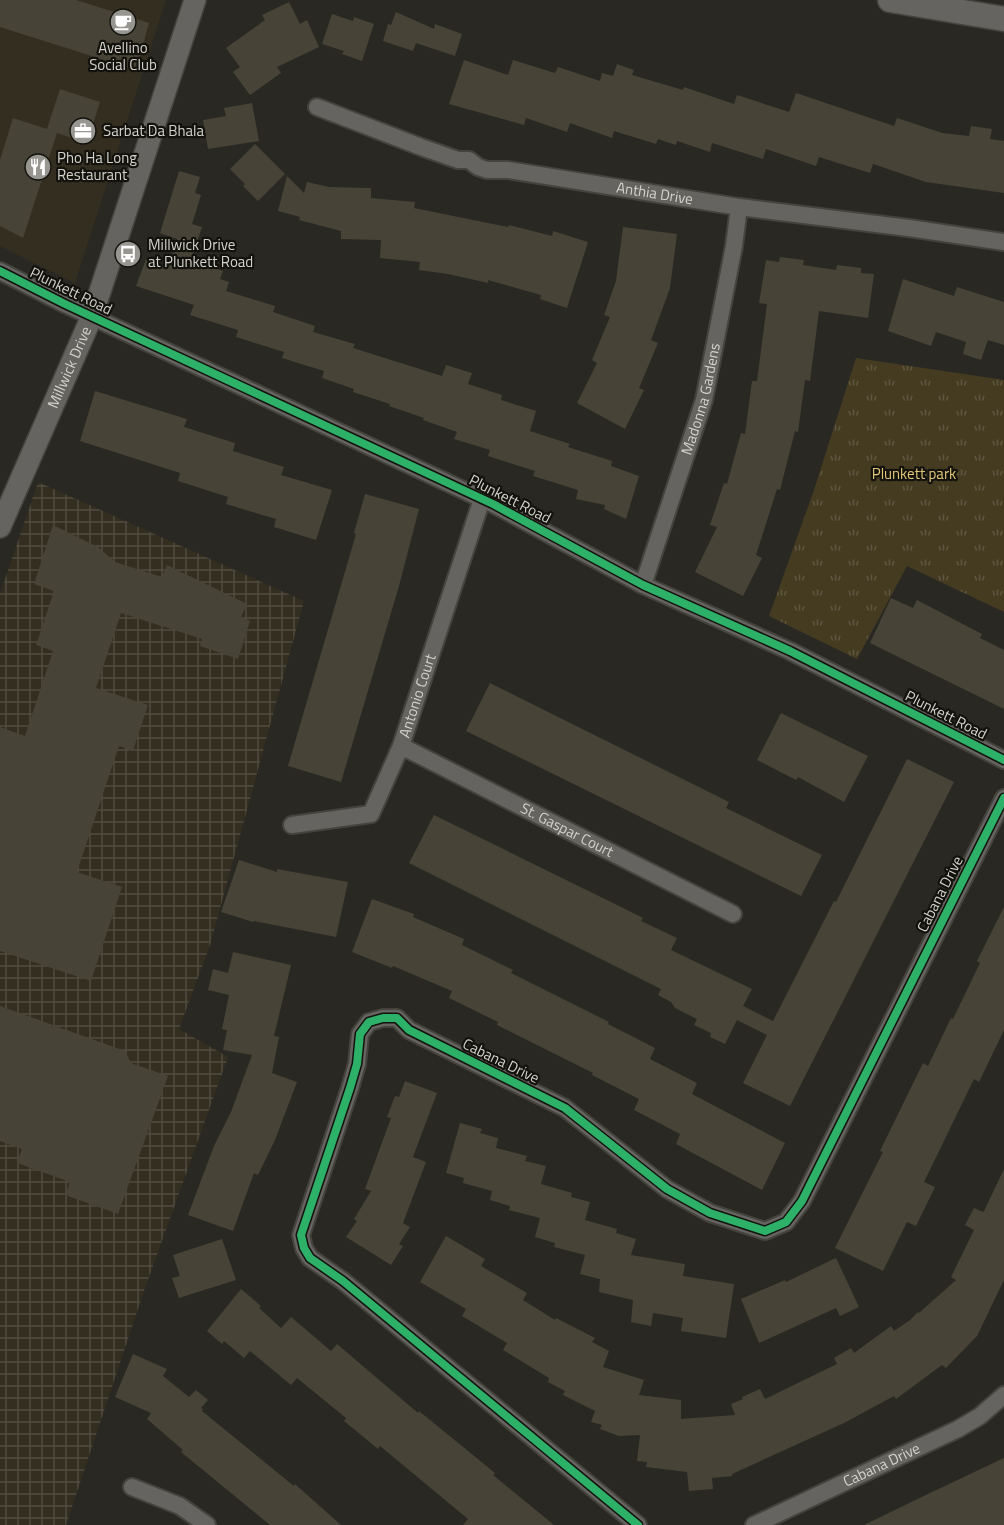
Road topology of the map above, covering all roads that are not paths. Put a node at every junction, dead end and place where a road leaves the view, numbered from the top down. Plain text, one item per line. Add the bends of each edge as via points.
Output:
1 (195, 0) edge
2 (890, 0) edge
3 (1004, 19) edge
4 (317, 107) dead end
5 (739, 207) junction
6 (1004, 242) edge
7 (0, 271) edge
8 (92, 316) junction
9 (482, 498) junction
10 (0, 526) edge
11 (643, 585) junction
12 (401, 746) junction
13 (1004, 760) edge
14 (1004, 798) edge
15 (292, 825) dead end
16 (733, 914) dead end
17 (1004, 1395) edge
18 (132, 1486) dead end
19 (207, 1525) edge
20 (638, 1525) edge
21 (754, 1525) edge

1 - 8 street, Millwick Drive
2 - 3 main road
4 - 5 street, Anthia Drive via 458,160 469,160 487,170 508,170
5 - 6 street, Anthia Drive
5 - 11 street, Madonna Gardens via 704,400
7 - 8 street, Plunkett Road
8 - 9 street, Plunkett Road
8 - 10 street, Millwick Drive
9 - 11 street, Plunkett Road
9 - 12 street, Antonio Court
11 - 13 street, Plunkett Road via 790,651
12 - 15 street, Antonio Court via 371,814
12 - 16 street, St. Gaspar Court
14 - 20 street, Cabana Drive via 802,1201 786,1222 765,1231 710,1213 667,1189 565,1108 409,1030 397,1018 369,1022 360,1034 350,1088 303,1224 304,1248 314,1261 352,1288
17 - 21 street, Cabana Drive via 958,1429
18 - 19 street via 180,1506

